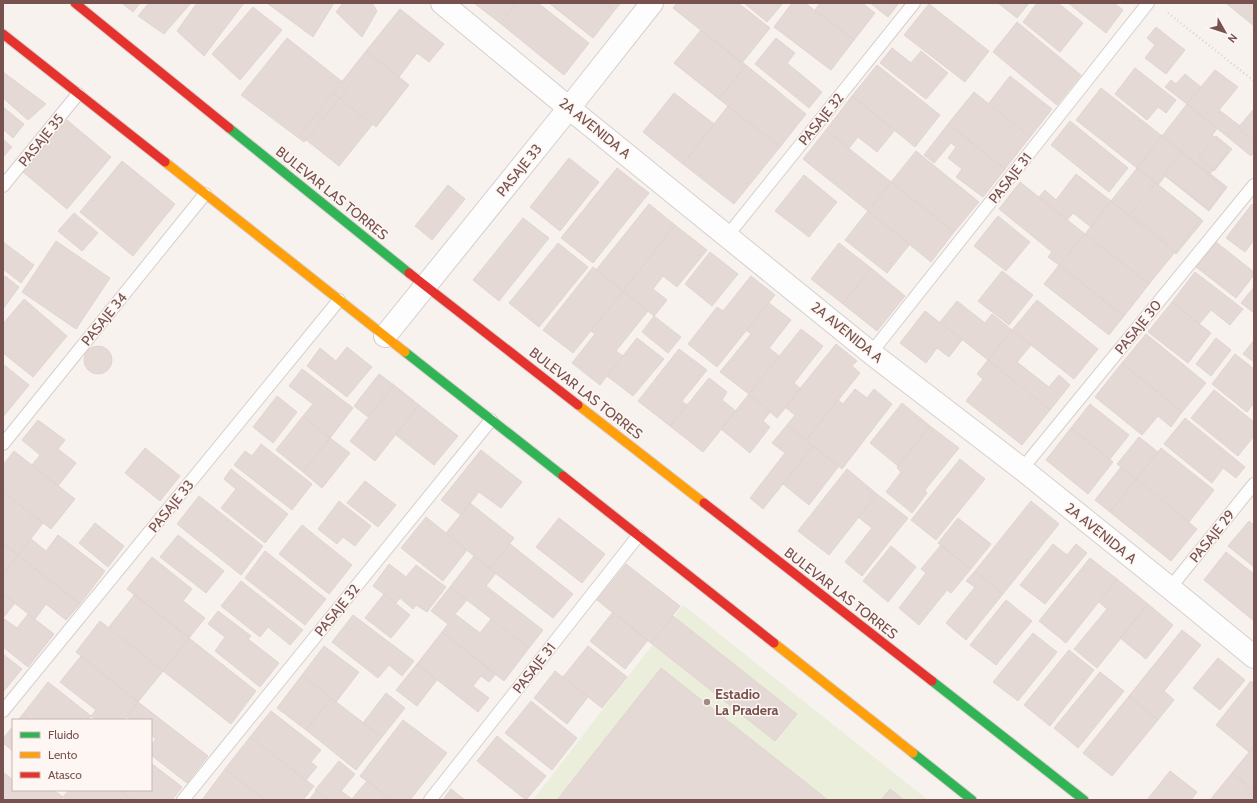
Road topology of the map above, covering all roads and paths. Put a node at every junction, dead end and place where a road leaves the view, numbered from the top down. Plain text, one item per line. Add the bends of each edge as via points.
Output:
1 (75, 3) edge
2 (442, 3) edge
3 (652, 3) edge
4 (914, 3) edge
5 (1148, 3) edge
6 (1167, 13) dead end
7 (3, 34) edge
8 (1254, 81) edge
9 (78, 94) junction
10 (569, 108) junction
11 (3, 186) edge
12 (1254, 186) edge
13 (205, 194) junction
14 (728, 235) junction
15 (425, 286) junction
16 (340, 300) junction
17 (385, 336) junction
18 (871, 352) junction
19 (491, 420) junction
20 (3, 444) edge
21 (1022, 469) junction
22 (1254, 484) edge
23 (638, 536) junction
24 (1170, 588) junction
25 (1254, 657) edge
26 (3, 711) edge
27 (183, 800) edge
28 (430, 800) edge
29 (972, 800) edge
30 (1084, 800) edge

1 - 15 street, BULEVAR LAS TORRES
2 - 10 street, 2A AVENIDA A
3 - 10 street, PASAJE 33
4 - 14 lane, PASAJE 32
5 - 18 lane, PASAJE 31
6 - 8 path
7 - 9 street
9 - 11 lane, PASAJE 35
9 - 13 street
10 - 14 street, 2A AVENIDA A
10 - 15 street, PASAJE 33
12 - 21 lane, PASAJE 30
13 - 16 street
13 - 20 lane, PASAJE 34
14 - 18 street, 2A AVENIDA A
15 - 17 street, PASAJE 33
15 - 30 street, BULEVAR LAS TORRES
16 - 17 street
16 - 26 lane, PASAJE 33
17 - 19 street
18 - 21 street, 2A AVENIDA A
19 - 23 street
19 - 27 lane, PASAJE 32
21 - 24 street, 2A AVENIDA A
22 - 24 lane, PASAJE 29
23 - 28 lane, PASAJE 31
23 - 29 street
24 - 25 street, 2A AVENIDA A

